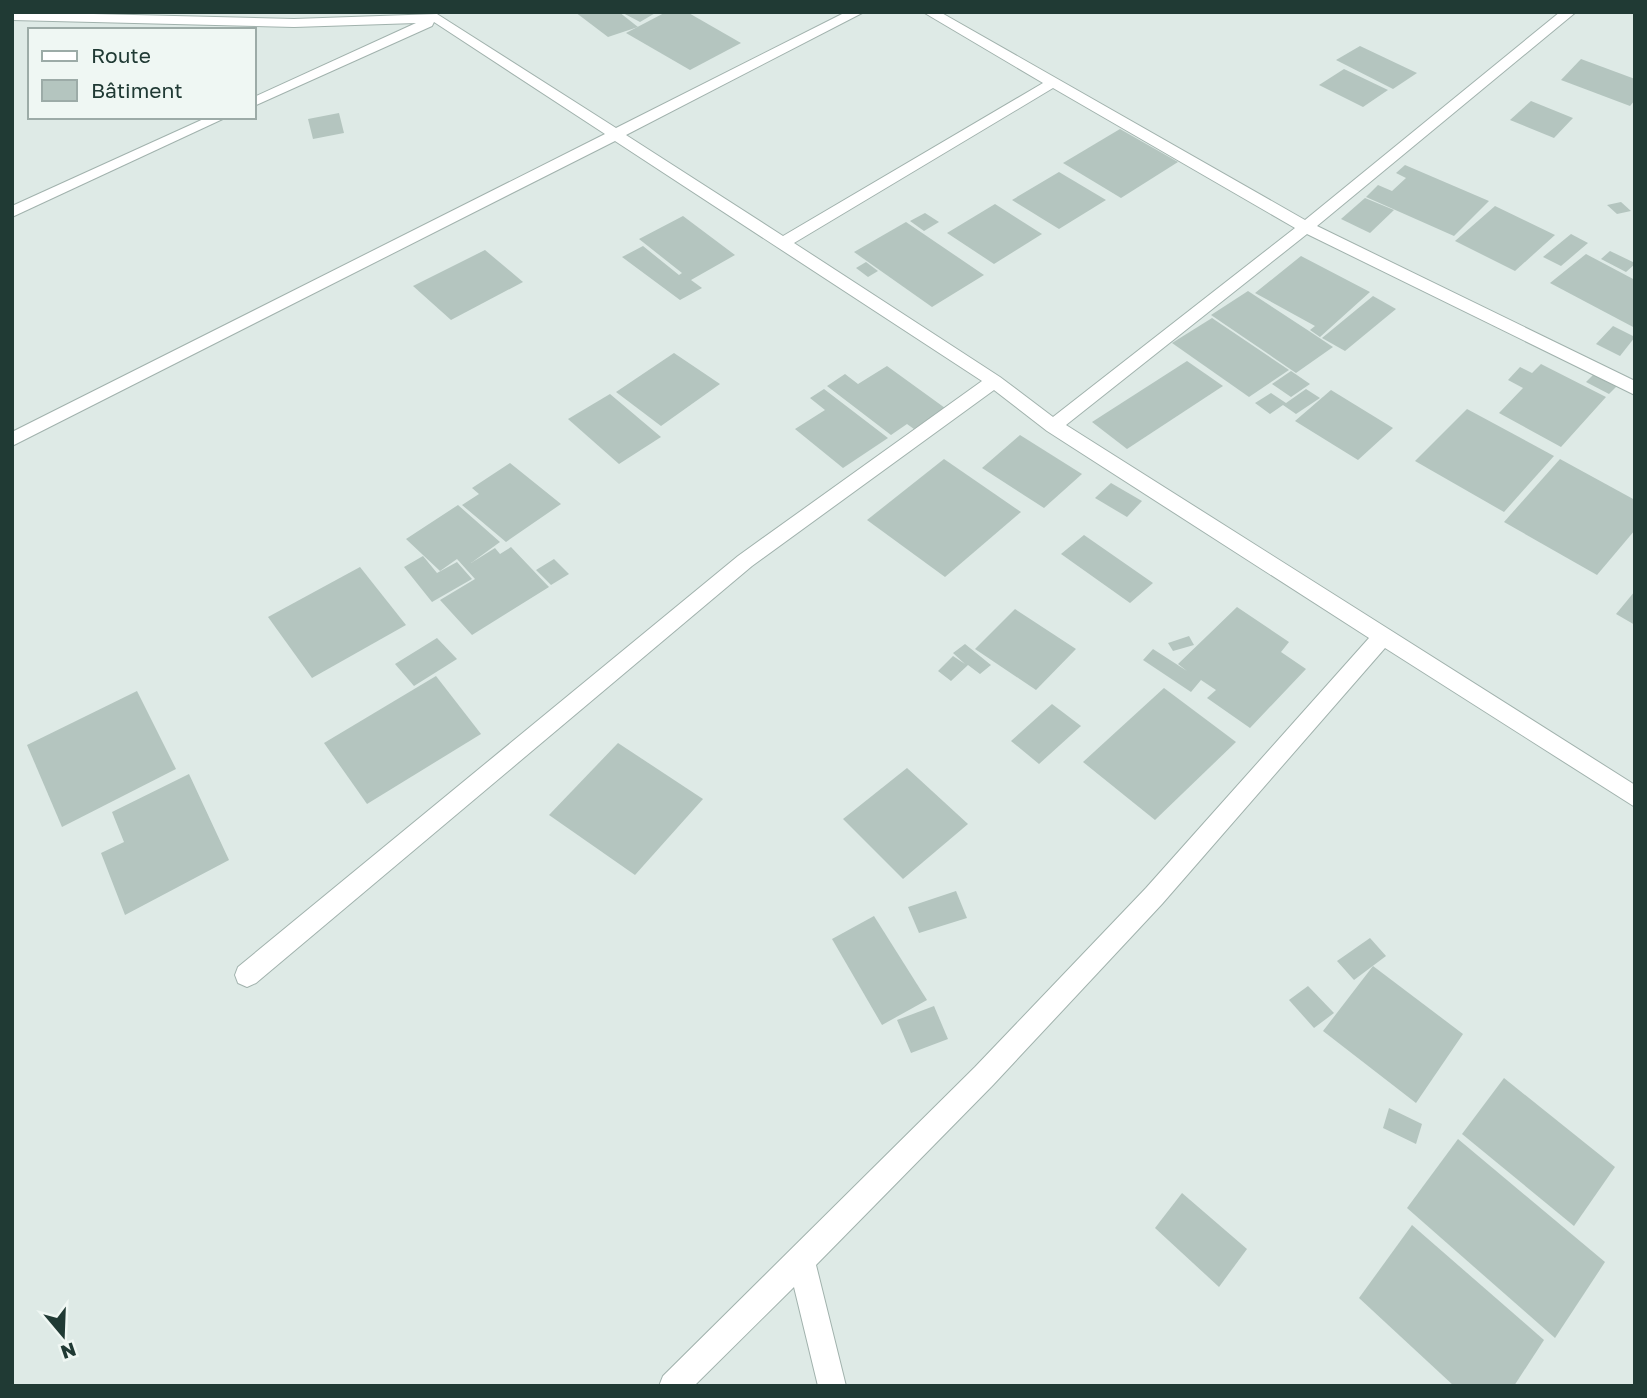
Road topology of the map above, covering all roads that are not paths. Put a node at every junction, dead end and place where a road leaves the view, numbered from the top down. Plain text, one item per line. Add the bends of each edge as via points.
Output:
1 (856, 12) edge
2 (930, 12) edge
3 (1570, 12) edge
4 (444, 15) edge
5 (12, 16) edge
6 (1054, 82) junction
7 (256, 101) edge
8 (216, 119) edge
9 (613, 134) junction
10 (12, 212) edge
11 (1306, 227) junction
12 (782, 243) junction
13 (994, 381) junction
14 (1635, 389) edge
15 (1053, 426) junction
16 (12, 440) edge
17 (1383, 636) junction
18 (1635, 797) edge
19 (247, 975) dead end
20 (801, 1261) junction
21 (673, 1386) edge
22 (832, 1386) edge

1 - 9 street
2 - 6 street
3 - 11 street
4 - 5 street via 294,23
4 - 7 street
4 - 9 street
6 - 11 street
6 - 12 street
8 - 10 street
9 - 12 street
9 - 16 street
11 - 14 street
11 - 15 street
12 - 13 street
13 - 15 street
13 - 19 street via 745,561
15 - 17 street
17 - 18 street
17 - 20 street via 1154,896
20 - 21 street
20 - 22 street

